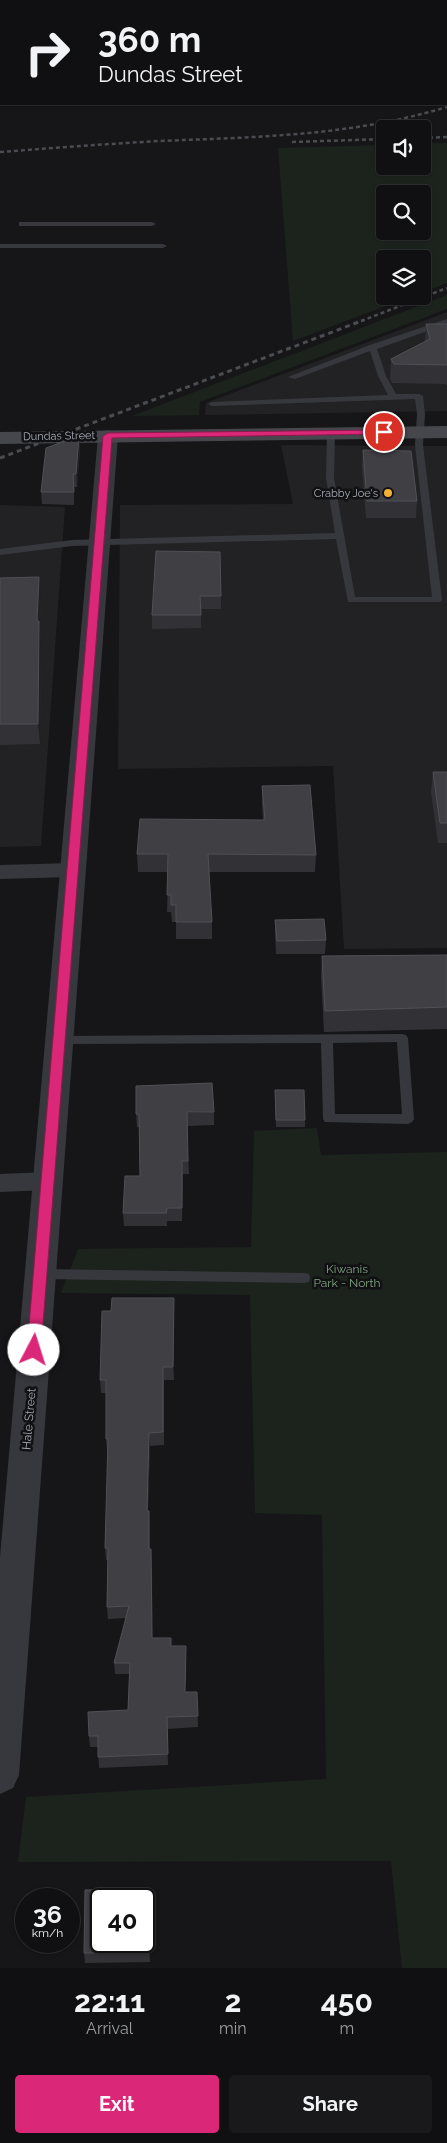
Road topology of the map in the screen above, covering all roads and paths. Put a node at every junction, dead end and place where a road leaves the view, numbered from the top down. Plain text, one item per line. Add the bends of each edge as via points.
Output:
1 (22, 224) dead end
2 (152, 224) dead end
3 (74, 236) junction
4 (0, 246) edge
5 (164, 246) dead end
6 (447, 321) edge
7 (374, 347) junction
8 (292, 377) dead end
9 (393, 397) junction
10 (212, 404) dead end
11 (331, 432) junction
12 (419, 432) junction
13 (447, 432) edge
14 (108, 436) junction
15 (0, 438) edge
16 (340, 536) junction
17 (100, 542) junction
18 (0, 552) edge
19 (73, 870) junction
20 (0, 872) edge
21 (327, 1038) junction
22 (59, 1040) junction
23 (48, 1181) junction
24 (0, 1182) edge
25 (40, 1274) junction
26 (304, 1278) dead end
27 (6, 1636) edge
28 (0, 1775) edge

1 - 3 lane
2 - 3 lane
3 - 4 lane
3 - 5 lane
6 - 7 lane
7 - 8 lane
7 - 9 lane via 382,376
9 - 10 lane
9 - 12 lane via 419,396
11 - 12 main road, Dundas Street
11 - 14 main road, Dundas Street
11 - 16 lane via 330,478
12 - 13 main road, Dundas Street
12 - 16 lane via 437,600 351,600
14 - 15 main road, Dundas Street
14 - 17 street, Hale Street
16 - 17 lane
17 - 18 lane
17 - 19 street, Hale Street
19 - 20 street
19 - 22 street, Hale Street
21 - 21 lane via 402,1038 408,1119 329,1119
21 - 22 lane
22 - 23 street, Hale Street
23 - 24 street
23 - 25 street, Hale Street
25 - 26 lane
25 - 27 street, Hale Street
27 - 28 street, Hale Street

